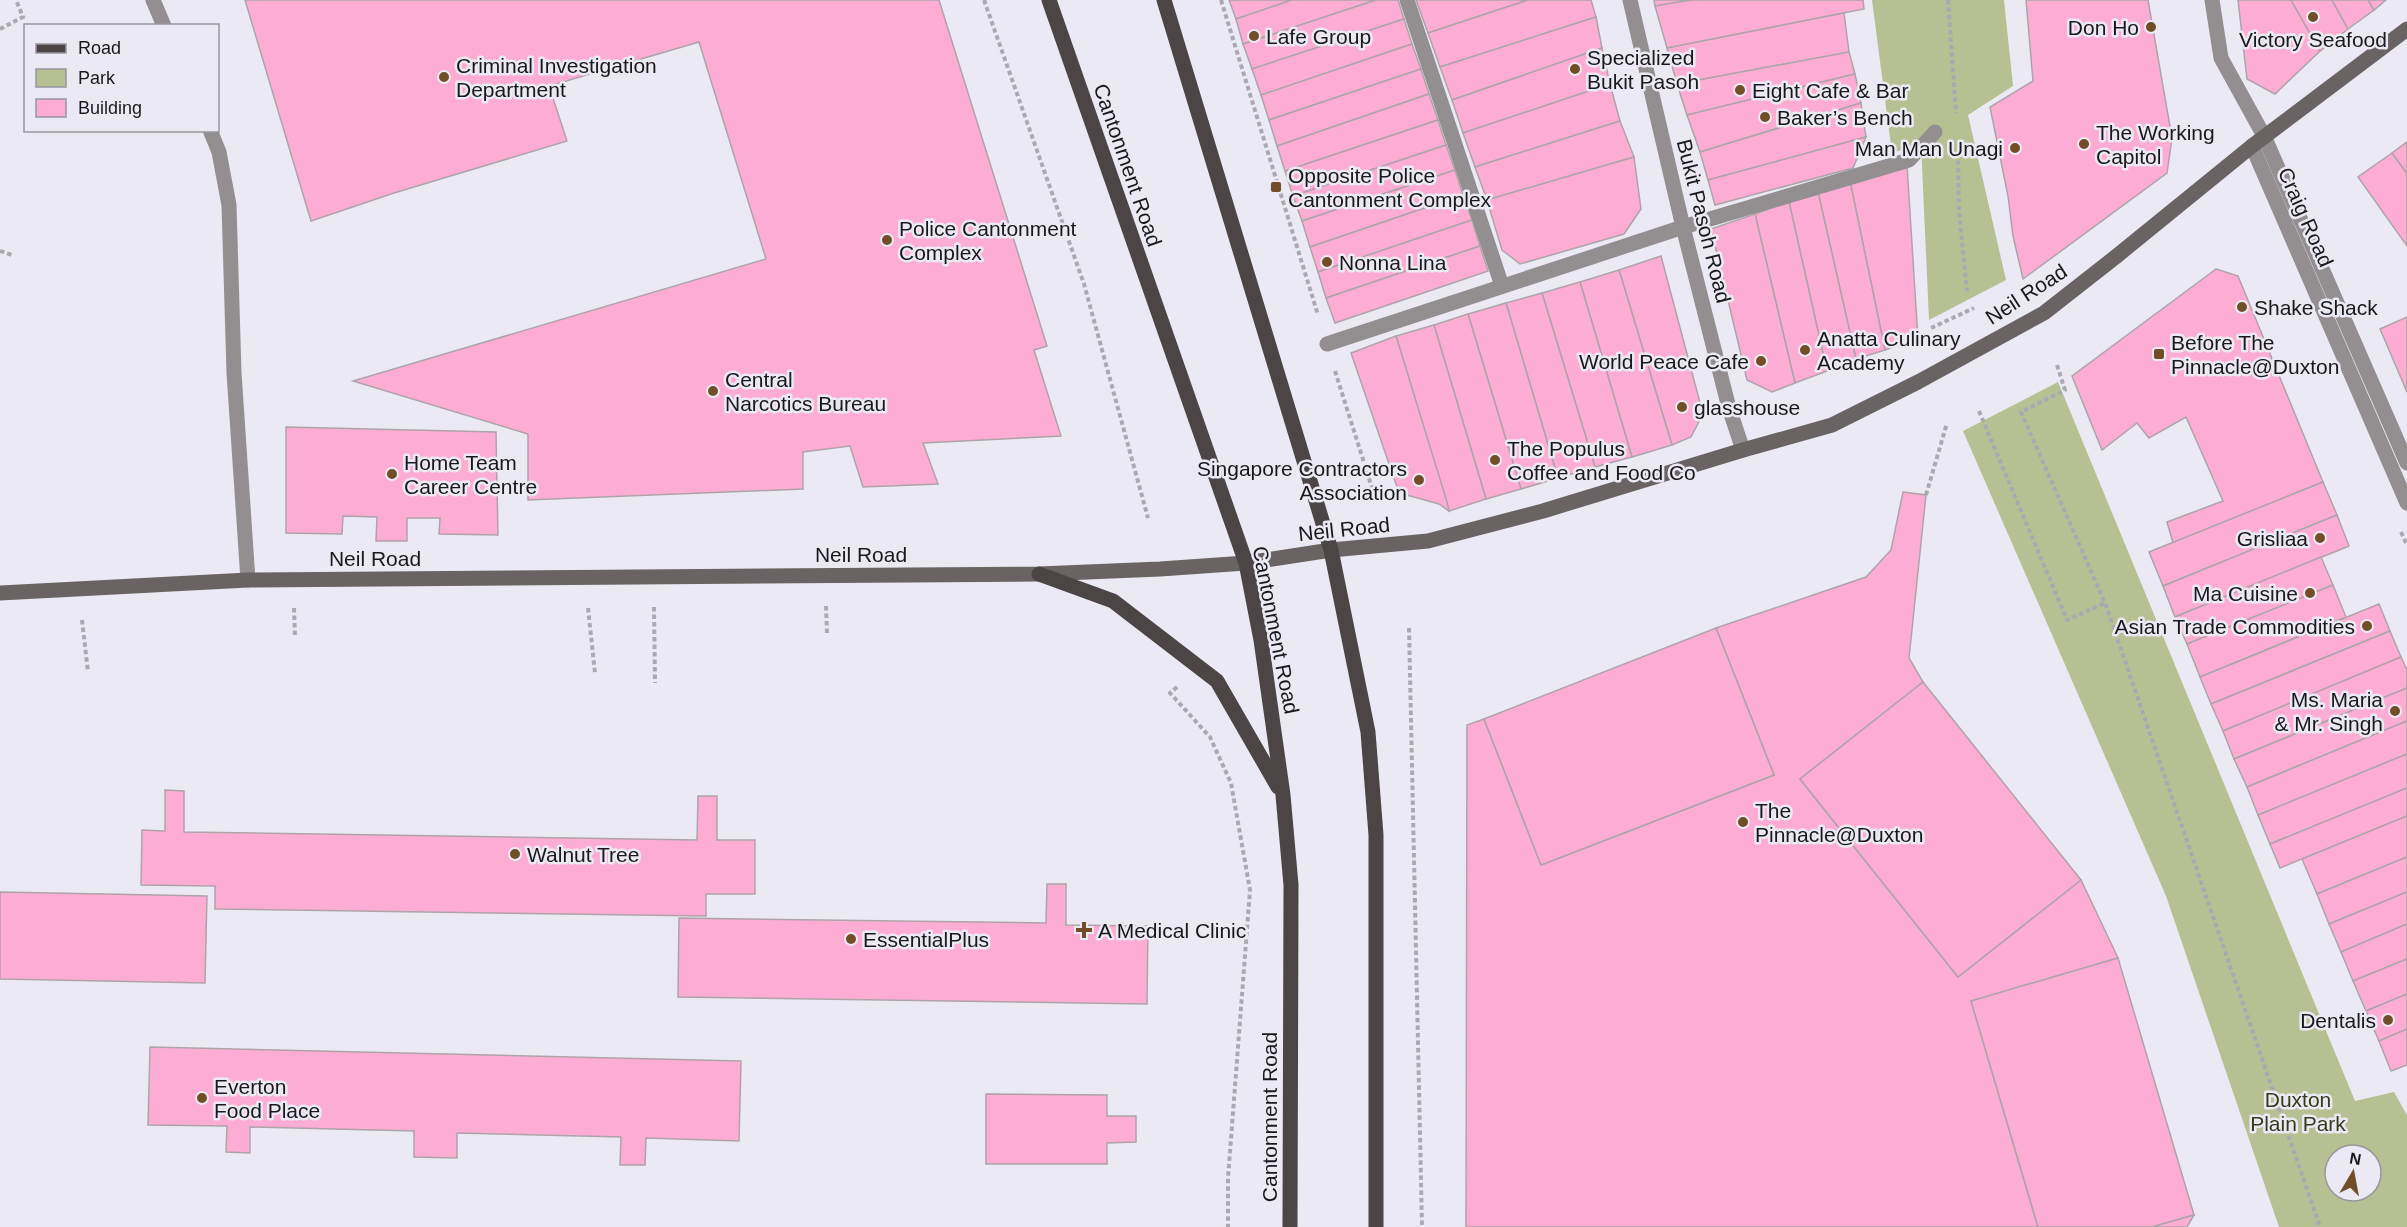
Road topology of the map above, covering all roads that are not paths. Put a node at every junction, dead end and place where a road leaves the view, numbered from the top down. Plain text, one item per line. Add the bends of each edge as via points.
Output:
1 (153, 0) edge
2 (1049, 0) edge
3 (1164, 0) edge
4 (1407, 0) edge
5 (1630, 0) edge
6 (2212, 0) edge
7 (163, 24) edge
8 (2407, 29) edge
9 (211, 132) edge
10 (1935, 132) dead end
11 (2258, 141) junction
12 (1683, 227) junction
13 (1502, 286) junction
14 (1327, 344) road end
15 (1743, 450) junction
16 (2407, 463) edge
17 (2407, 503) edge
18 (1331, 550) junction
19 (1246, 563) junction
20 (1039, 574) junction
21 (248, 580) junction
22 (0, 593) edge
23 (1283, 795) junction
24 (1290, 1227) edge
25 (1376, 1227) edge

1 - 7 street
2 - 19 main road, Cantonment Road
3 - 18 main road
4 - 13 street
5 - 12 street, Bukit Pasoh Road
6 - 11 street via 2221,58
8 - 11 main road, Neil Road
9 - 21 street via 219,152 229,205 234,374
10 - 12 street via 1909,160
11 - 15 main road, Neil Road via 2044,313 1832,425
11 - 16 street, Craig Road
11 - 17 street, Craig Road
12 - 13 street
12 - 15 street, Bukit Pasoh Road
13 - 14 street
15 - 18 main road, Neil Road via 1543,511 1428,541
18 - 19 main road, Neil Road
18 - 25 main road via 1368,732 1376,835
19 - 20 main road, Neil Road
19 - 23 main road, Cantonment Road
20 - 21 main road, Neil Road
20 - 23 main road via 1113,601 1217,681
21 - 22 main road, Neil Road
23 - 24 main road, Cantonment Road via 1292,885

